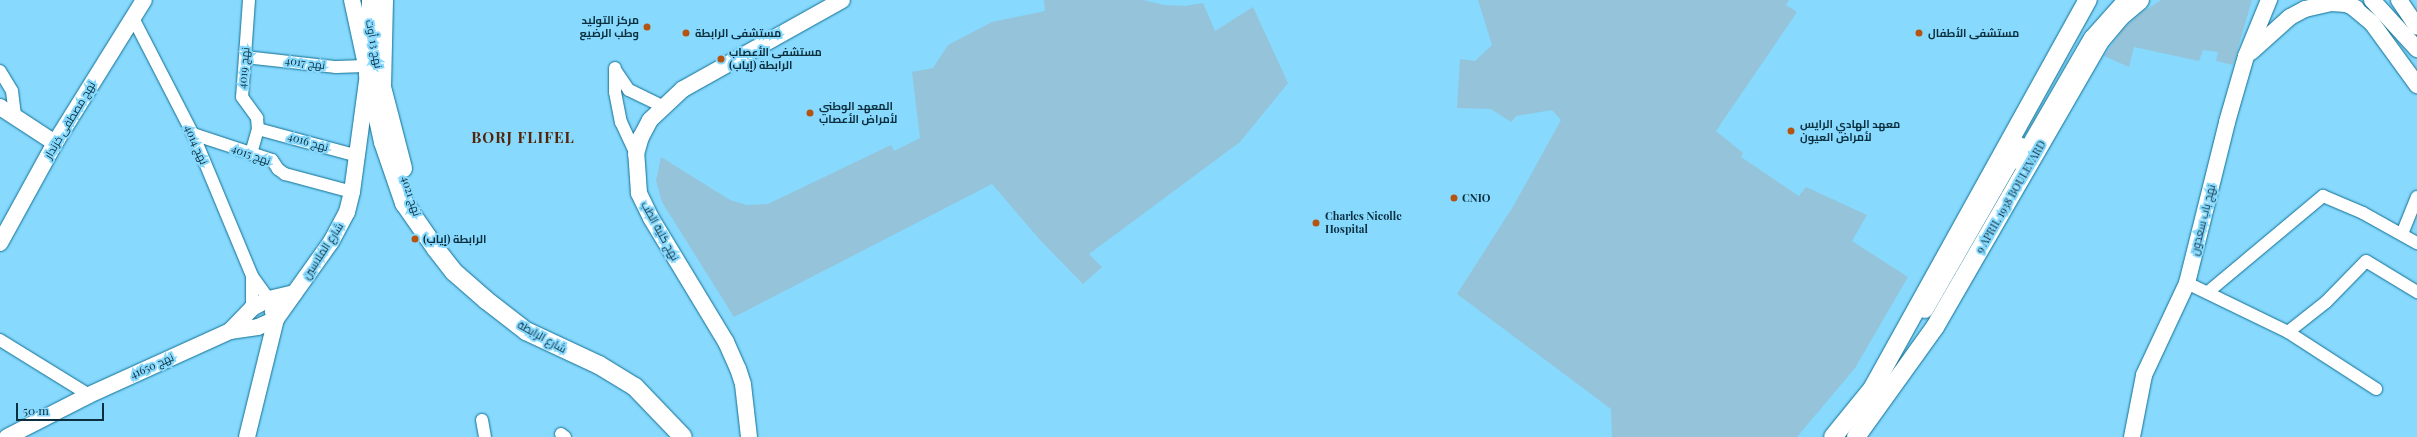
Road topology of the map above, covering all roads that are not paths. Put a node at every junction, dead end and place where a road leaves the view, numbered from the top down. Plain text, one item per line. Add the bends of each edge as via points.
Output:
1 (144, 0) edge
2 (249, 0) edge
3 (352, 0) edge
4 (364, 0) edge
5 (371, 0) edge
6 (384, 0) edge
7 (842, 0) edge
8 (2088, 0) edge
9 (2114, 0) edge
10 (2126, 0) edge
11 (2140, 0) edge
12 (2269, 0) edge
13 (2372, 0) edge
14 (2385, 0) edge
15 (2399, 0) edge
16 (2354, 3) edge
17 (133, 18) junction
18 (370, 21) junction
19 (2417, 27) edge
20 (2417, 49) edge
21 (2246, 56) junction
22 (245, 57) junction
23 (2417, 68) edge
24 (366, 70) junction
25 (0, 71) edge
26 (2417, 85) edge
27 (373, 96) junction
28 (662, 106) junction
29 (0, 107) edge
30 (15, 116) junction
31 (258, 129) junction
32 (193, 134) junction
33 (55, 143) junction
34 (251, 154) junction
35 (636, 154) junction
36 (358, 156) junction
37 (352, 192) junction
38 (2417, 197) edge
39 (421, 228) joint
40 (2402, 234) junction
41 (0, 242) edge
42 (2417, 243) edge
43 (252, 276) junction
44 (2187, 282) junction
45 (2208, 292) junction
46 (2417, 292) edge
47 (294, 293) junction
48 (269, 299) junction
49 (252, 308) junction
50 (276, 319) junction
51 (258, 327) junction
52 (230, 331) junction
53 (2288, 332) junction
54 (0, 340) edge
55 (265, 356) junction
56 (2376, 389) dead end
57 (1879, 394) junction
58 (89, 395) junction
59 (482, 420) dead end
60 (679, 435) edge
61 (7, 437) edge
62 (247, 437) edge
63 (485, 437) edge
64 (749, 437) edge
65 (1833, 437) edge
66 (1856, 437) edge
67 (2132, 437) edge

1 - 17 main road, نهج مصطفى خزندار
2 - 22 street, نهج 4019
3 - 24 main road
4 - 18 main road, نهج 13 أوت
5 - 18 main road, نهج 4021
6 - 27 main road, نهج 4021
7 - 28 main road, نهج كلية الطب via 683,89
8 - 57 main road, 9 APRIL 1938 BOULEVARD
9 - 57 main road, 9 APRIL 1938 BOULEVARD via 2089,28 2058,77
10 - 57 main road, 9 APRIL 1938 BOULEVARD via 2092,38 1931,325
11 - 57 main road, 9 APRIL 1938 BOULEVARD via 2120,17 2101,40 1945,310
12 - 21 main road, نهج باب سعدون
13 - 20 main road
14 - 20 main road
15 - 19 main road
16 - 21 main road via 2336,3 2305,9 2290,17
16 - 23 main road via 2386,24
16 - 26 main road via 2384,37
17 - 32 street, نهج 4014
17 - 33 main road, نهج مصطفى خزندار
18 - 24 main road, نهج 4021
18 - 27 main road, نهج 13 أوت
21 - 44 main road, نهج باب سعدون
22 - 24 street, نهج 4017
22 - 31 street, نهج 4019 via 242,97 256,117
24 - 27 main road, نهج 4021
25 - 30 street via 12,92
27 - 36 main road, شارع الملاسين
27 - 39 main road, نهج 4021
28 - 35 main road, نهج كلية الطب via 644,131
28 - 35 street via 629,90 615,68 621,122
29 - 30 main road
30 - 33 main road
31 - 34 street
31 - 36 street, نهج 4016
32 - 34 street, نهج 4015
32 - 43 street, نهج 4014
33 - 41 main road, نهج مصطفى خزندار
34 - 37 street, نهج 4015 via 272,160 285,174
35 - 64 main road, نهج كلية الطب via 640,193 651,218 726,342 738,369 743,384
36 - 37 main road, شارع الملاسين
37 - 47 main road, شارع الملاسين via 341,226
38 - 40 street
39 - 60 main road, شارع الرابطة via 454,272 486,300 526,331 599,366 635,387 658,408
40 - 42 street
40 - 45 street via 2323,196
43 - 48 street, نهج 4014
43 - 49 street, نهج 4014
44 - 45 street
44 - 67 main road, نهج باب سعدون via 2144,375
45 - 53 street
46 - 53 street via 2366,261 2326,302
47 - 48 main road, نهج 41650
47 - 50 main road, شارع الملاسين
48 - 49 main road, نهج 41650
48 - 50 main road
49 - 51 main road, شارع الملاسين
49 - 52 main road, نهج 41650
50 - 51 main road
50 - 55 main road, شارع الملاسين
51 - 52 main road
51 - 55 main road, شارع الملاسين
52 - 58 main road, نهج 41650
53 - 56 street
54 - 58 street
55 - 62 main road, شارع الملاسين
57 - 65 main road, 9 APRIL 1938 BOULEVARD
57 - 66 main road, 9 APRIL 1938 BOULEVARD
58 - 61 main road, نهج 41650
59 - 63 street

